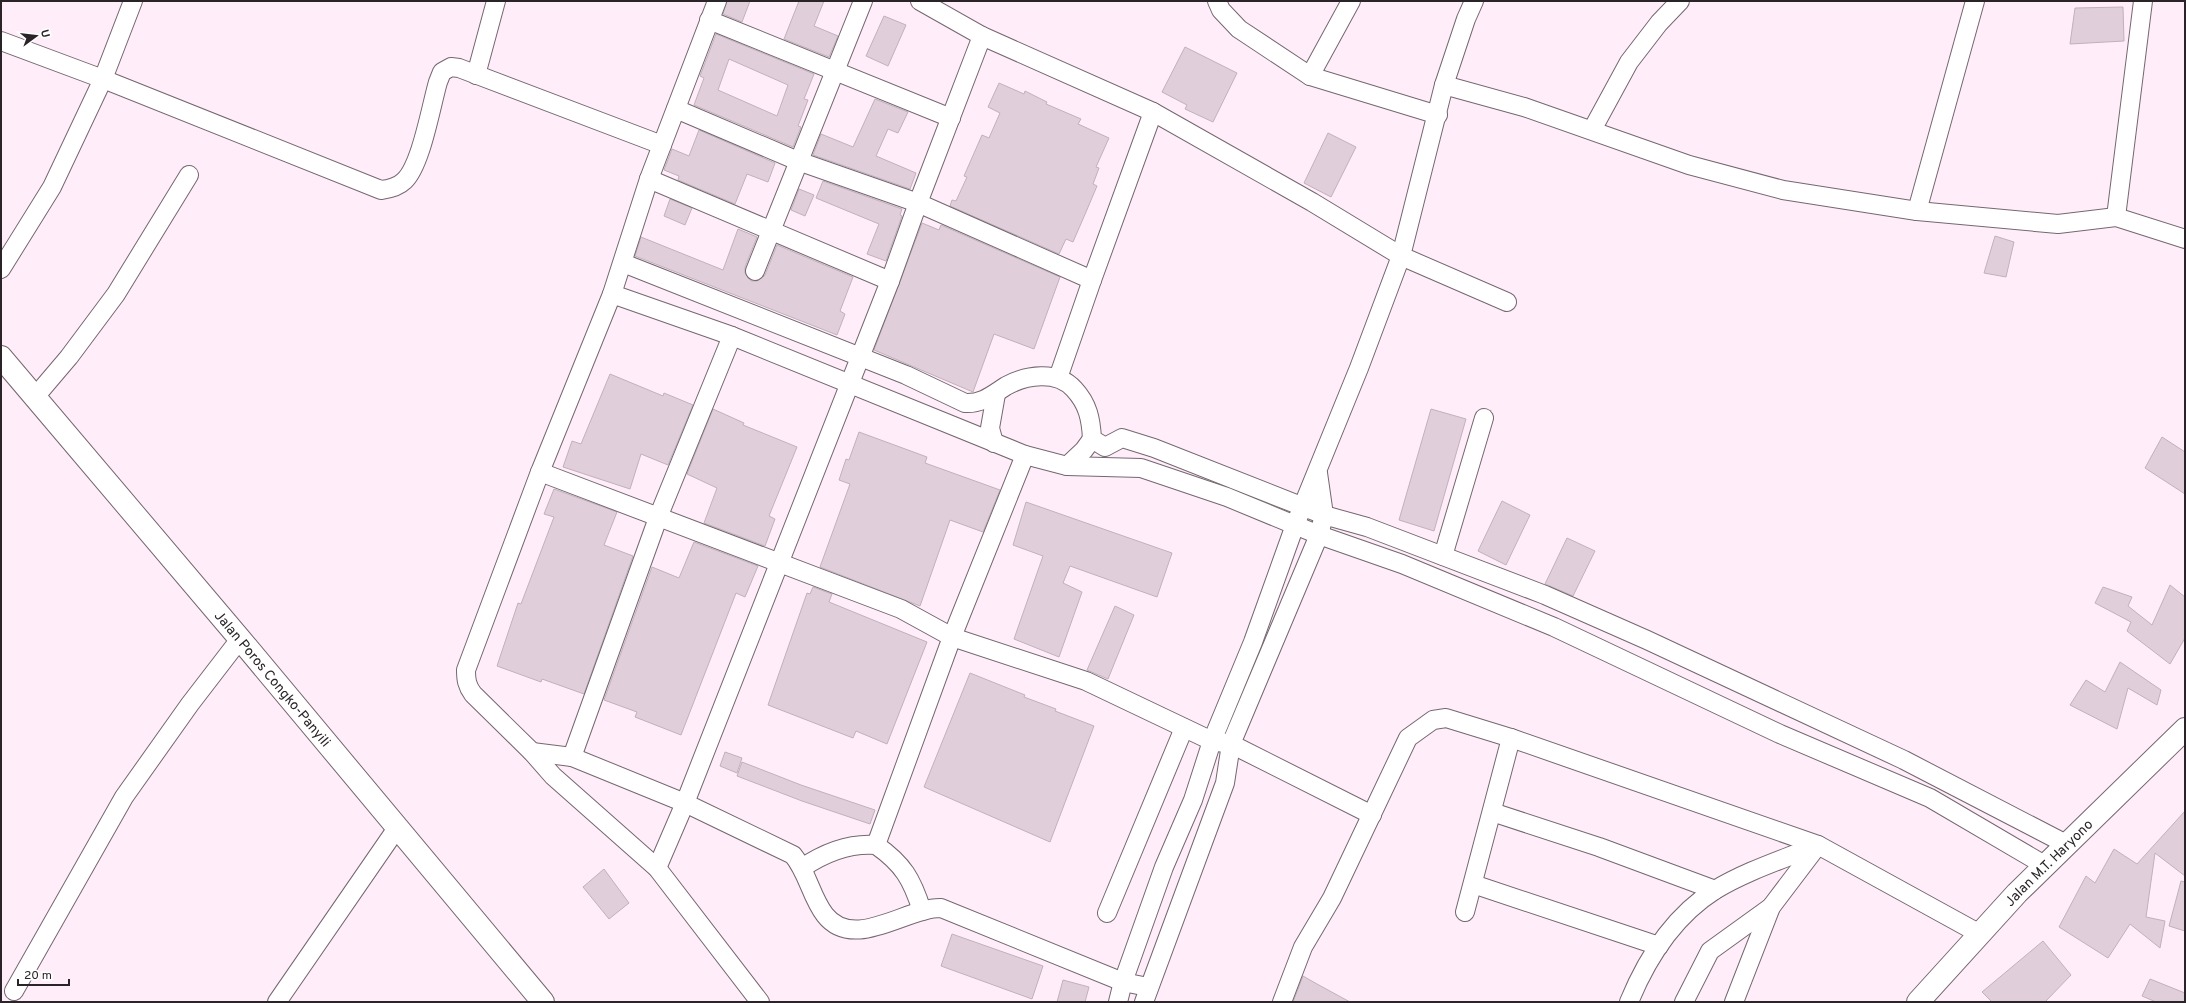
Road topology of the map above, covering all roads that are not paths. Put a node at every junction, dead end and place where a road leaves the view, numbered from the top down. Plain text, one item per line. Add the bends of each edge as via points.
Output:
1 (133, 1) edge
2 (496, 1) edge
3 (716, 1) edge
4 (863, 1) edge
5 (920, 1) edge
6 (1217, 1) edge
7 (1351, 1) edge
8 (1474, 1) edge
9 (1680, 1) edge
10 (1975, 1) edge
11 (2143, 1) edge
12 (709, 20) junction
13 (982, 36) junction
14 (1, 41) edge
15 (834, 71) junction
16 (476, 75) junction
17 (1310, 76) junction
18 (103, 80) junction
19 (1444, 85) junction
20 (676, 109) junction
21 (1153, 112) junction
22 (1438, 115) junction
23 (951, 118) junction
24 (1592, 130) junction
25 (662, 145) junction
26 (798, 161) junction
27 (189, 175) dead end
28 (649, 178) junction
29 (918, 203) junction
30 (1917, 211) junction
31 (2116, 217) junction
32 (770, 230) junction
33 (2185, 240) edge
34 (1401, 256) junction
35 (623, 263) junction
36 (1, 269) edge
37 (754, 270) dead end
38 (1092, 280) junction
39 (890, 281) junction
40 (612, 294) junction
41 (1507, 302) dead end
42 (732, 336) junction
43 (1, 357) edge
44 (859, 357) junction
45 (1058, 378) junction
46 (849, 383) junction
47 (996, 394) junction
48 (35, 397) junction
49 (1484, 418) dead end
50 (1092, 439) junction
51 (994, 443) junction
52 (1025, 455) junction
53 (1066, 466) junction
54 (1318, 470) junction
55 (540, 472) junction
56 (1304, 507) junction
57 (659, 515) junction
58 (1324, 515) junction
59 (1295, 525) junction
60 (1318, 535) junction
61 (1443, 556) junction
62 (780, 563) junction
63 (952, 637) junction
64 (240, 639) junction
65 (1669, 651) junction
66 (1659, 676) junction
67 (1184, 728) junction
68 (2185, 729) edge
69 (1511, 738) junction
70 (1212, 741) junction
71 (1231, 744) junction
72 (532, 752) junction
73 (572, 757) junction
74 (685, 803) junction
75 (1492, 812) junction
76 (1372, 815) junction
77 (397, 828) junction
78 (876, 844) junction
79 (2066, 844) junction
80 (1818, 845) junction
81 (2046, 866) junction
82 (657, 868) junction
83 (802, 868) junction
84 (1473, 884) junction
85 (1715, 890) junction
86 (1771, 908) junction
87 (922, 911) junction
88 (1465, 912) dead end
89 (1107, 913) dead end
90 (1980, 934) junction
91 (1658, 946) junction
92 (1123, 982) junction
93 (14, 991) dead end
94 (1146, 995) edge
95 (757, 1001) edge
96 (277, 1002) edge
97 (543, 1002) edge
98 (1118, 1002) edge
99 (1282, 1002) edge
100 (1630, 1002) edge
101 (1684, 1002) edge
102 (1734, 1002) edge
103 (1918, 1002) edge

1 - 18 street
2 - 16 street
3 - 12 street
4 - 15 street
5 - 13 street
6 - 17 street via 1221,10 1239,29
7 - 17 street
8 - 19 street
9 - 24 street via 1658,23 1629,62
10 - 30 street
11 - 31 street
12 - 15 street
12 - 20 street
13 - 21 street
13 - 23 street
14 - 18 street
15 - 23 street
15 - 26 street
16 - 18 street via 451,67 442,72 416,163 404,181 381,190
16 - 25 street
17 - 22 street
18 - 36 street via 52,187
19 - 22 street
19 - 24 street via 1524,107
20 - 25 street
20 - 26 street
21 - 34 street via 1312,202
21 - 38 street
22 - 34 street
23 - 29 street
24 - 30 street via 1689,165 1783,190
25 - 28 street
26 - 29 street
26 - 32 street
27 - 48 street via 116,294
28 - 32 street
28 - 35 street
29 - 38 street
29 - 39 street
30 - 31 street via 2058,224
31 - 33 street
32 - 37 street
32 - 39 street
34 - 41 street
34 - 54 street
35 - 40 street
35 - 44 street via 812,336
38 - 45 street
39 - 44 street
40 - 42 street
40 - 55 street
42 - 46 street
42 - 57 street
43 - 48 main road, Jalan Poros Congko-Panyili
44 - 46 street
44 - 47 street via 906,375 964,403 974,404
45 - 47 street via 1030,378 1006,386
45 - 50 street via 1071,385 1085,405 1091,422
46 - 51 street
46 - 62 street
47 - 51 street via 990,428
48 - 64 main road, Jalan Poros Congko-Panyili
49 - 61 street
50 - 53 street
50 - 56 street via 1105,447 1122,438 1141,444
51 - 52 street
52 - 53 street
52 - 63 street
53 - 59 street via 1141,468 1227,497
54 - 56 street
54 - 58 street
55 - 57 street
55 - 72 street via 466,670 467,686 473,694
56 - 58 street
56 - 59 street
57 - 62 street
57 - 73 street
58 - 60 street
58 - 61 street via 1367,527
59 - 60 street
59 - 70 street via 1253,642
60 - 66 street via 1402,564 1554,627
60 - 71 street
61 - 65 street via 1545,595
62 - 63 street via 901,609
62 - 74 street
63 - 67 street via 1086,680
63 - 78 street
64 - 77 main road, Jalan Poros Congko-Panyili
64 - 93 street via 124,797
65 - 66 street
65 - 79 street via 1904,760
66 - 81 street via 1780,734 1930,798
67 - 70 street
67 - 89 street
68 - 79 main road, Jalan M.T. Haryono
69 - 75 street
69 - 76 street via 1446,718 1433,720 1408,738
69 - 80 street
70 - 71 street
70 - 92 street via 1193,800 1164,867
71 - 76 street
71 - 94 street via 1224,783
72 - 73 street
72 - 82 street via 553,776
73 - 74 street
74 - 82 street
74 - 83 street via 793,855
75 - 84 street
75 - 85 street via 1599,847
76 - 99 street via 1332,898 1303,947
77 - 96 street
77 - 97 main road, Jalan Poros Congko-Panyili
78 - 83 street via 851,845
78 - 87 street via 897,863 912,883
79 - 81 main road, Jalan M.T. Haryono
80 - 85 street
80 - 86 street
80 - 90 street
81 - 90 main road, Jalan M.T. Haryono via 2017,893
82 - 95 street
83 - 87 street via 825,915 847,928 874,928
84 - 88 street
84 - 91 street
85 - 91 street via 1680,917
86 - 101 street via 1710,951
86 - 102 street
87 - 92 street via 933,908 950,910
90 - 103 main road, Jalan M.T. Haryono
91 - 100 street
92 - 94 street
92 - 98 street

